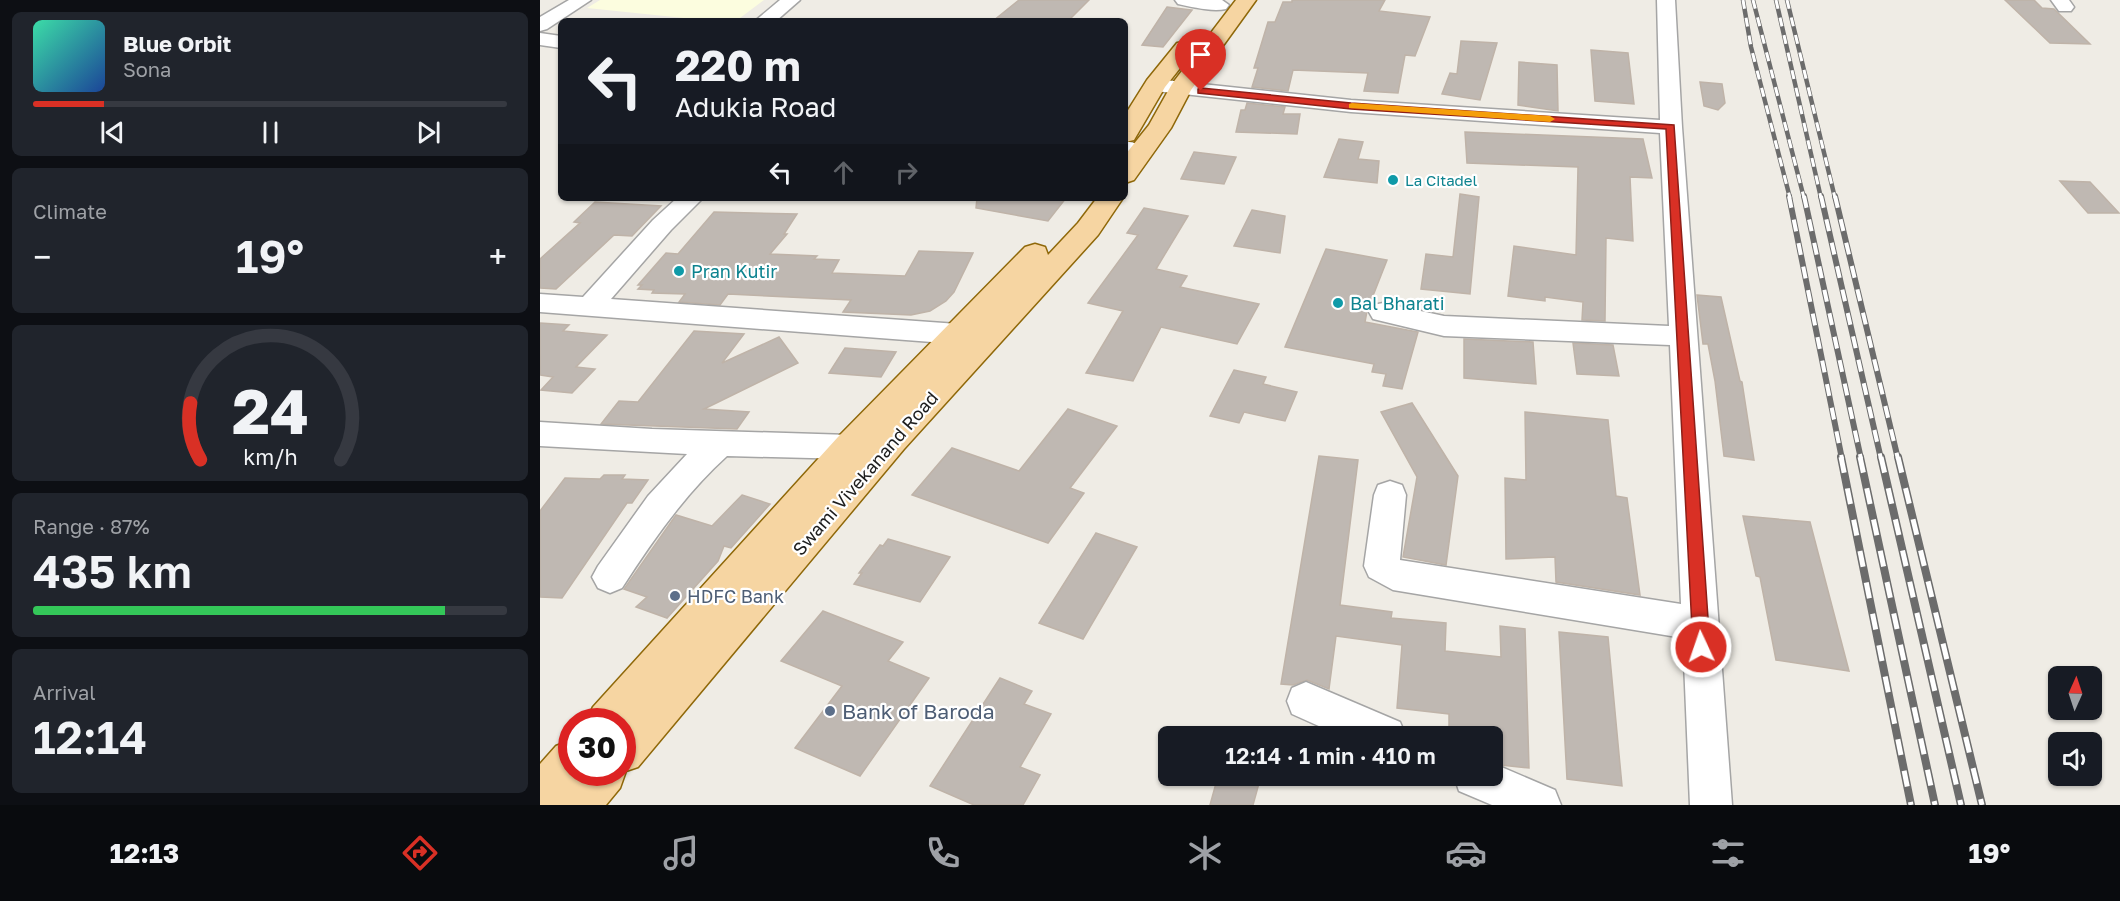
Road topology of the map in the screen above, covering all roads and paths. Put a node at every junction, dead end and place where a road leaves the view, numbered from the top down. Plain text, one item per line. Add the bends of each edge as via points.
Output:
1 (582, 0) edge
2 (791, 0) edge
3 (1184, 0) edge
4 (1246, 0) edge
5 (1666, 0) edge
6 (1222, 2) edge
7 (768, 18) edge
8 (540, 25) edge
9 (540, 39) edge
10 (558, 42) edge
11 (1155, 85) junction
12 (1180, 89) junction
13 (1671, 127) junction
14 (1130, 144) edge
15 (688, 201) edge
16 (1081, 201) edge
17 (1108, 201) edge
18 (540, 303) edge
19 (589, 307) junction
20 (1383, 312) dead end
21 (958, 334) junction
22 (1683, 336) junction
23 (540, 434) edge
24 (720, 443) junction
25 (850, 447) junction
26 (1390, 495) dead end
27 (610, 577) dead end
28 (1700, 624) junction
29 (1306, 701) dead end
30 (620, 708) edge
31 (1363, 726) edge
32 (636, 735) edge
33 (558, 778) edge
34 (593, 786) edge
35 (605, 786) edge
36 (1497, 786) edge
37 (540, 798) edge
38 (577, 805) edge
39 (599, 805) edge
40 (1540, 805) edge
41 (1711, 805) edge

1 - 8 street
2 - 7 street
3 - 6 street
4 - 12 main road
5 - 13 street
6 - 11 main road
9 - 10 street
11 - 12 street
11 - 14 main road
12 - 13 street via 1351,106
12 - 14 main road via 1160,128
13 - 22 street
15 - 19 street
16 - 21 main road, Swami Vivekanand Road
17 - 32 main road, Swami Vivekanand Road via 1088,229 892,440
18 - 19 street
19 - 21 street
20 - 22 street via 1444,326
21 - 25 main road, Swami Vivekanand Road
22 - 28 street
23 - 24 street
24 - 25 street
24 - 27 street via 690,469 656,509
25 - 30 main road, Swami Vivekanand Road
26 - 28 street via 1381,566 1393,574
28 - 41 street
29 - 31 street
33 - 37 main road
34 - 38 main road
35 - 39 main road
36 - 40 street

